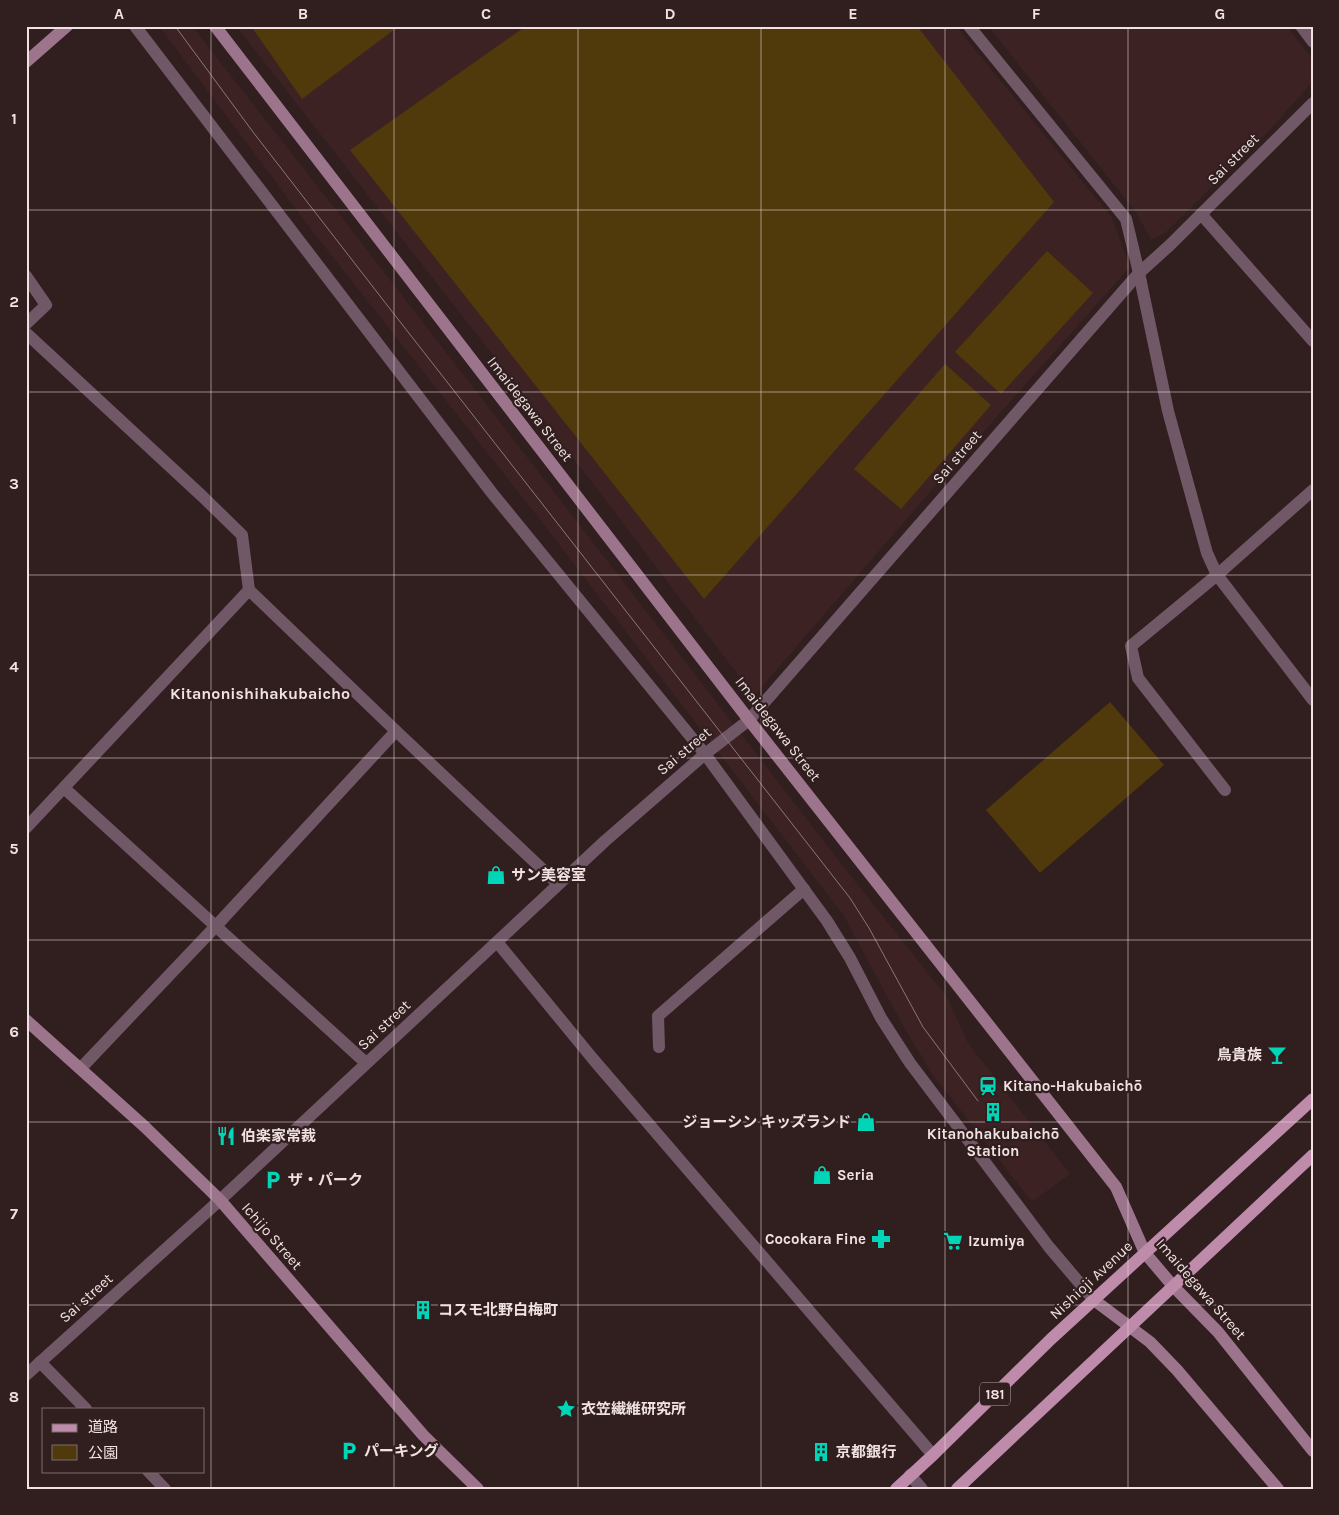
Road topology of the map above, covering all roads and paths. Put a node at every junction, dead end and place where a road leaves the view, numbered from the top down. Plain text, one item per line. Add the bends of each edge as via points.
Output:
1 (67, 26) edge
2 (135, 26) edge
3 (214, 26) edge
4 (970, 26) edge
5 (1301, 26) edge
6 (1313, 42) edge
7 (26, 62) edge
8 (1313, 103) edge
9 (1201, 214) junction
10 (1139, 273) junction
11 (26, 276) edge
12 (26, 324) edge
13 (26, 334) edge
14 (1313, 341) edge
15 (1313, 490) edge
16 (1217, 575) junction
17 (249, 590) junction
18 (1313, 700) edge
19 (749, 720) junction
20 (396, 731) junction
21 (705, 754) junction
22 (64, 788) junction
23 (1225, 790) dead end
24 (26, 828) edge
25 (558, 884) junction
26 (804, 889) junction
27 (216, 926) junction
28 (497, 942) junction
29 (26, 1020) edge
30 (659, 1048) dead end
31 (366, 1063) junction
32 (81, 1068) junction
33 (1313, 1099) edge
34 (1313, 1155) edge
35 (220, 1200) junction
36 (1145, 1253) junction
37 (1173, 1286) junction
38 (1094, 1300) junction
39 (1130, 1326) junction
40 (40, 1362) junction
41 (26, 1375) edge
42 (85, 1408) edge
43 (1313, 1451) edge
44 (933, 1455) junction
45 (149, 1472) edge
46 (910, 1475) junction
47 (165, 1489) edge
48 (478, 1489) edge
49 (896, 1489) edge
50 (922, 1489) edge
51 (957, 1489) edge
52 (1278, 1489) edge

1 - 7 street
2 - 21 street via 492,493
3 - 19 street, Imaidegawa Street
4 - 10 street via 1126,219
5 - 6 street
8 - 9 street, Sai street
9 - 10 street, Sai street
9 - 14 street
10 - 16 street via 1168,411
10 - 19 street, Sai street
11 - 12 street via 46,305
13 - 17 street via 242,535
15 - 16 street
16 - 18 street
16 - 23 street via 1131,646 1138,678
17 - 20 street
17 - 22 street
19 - 21 street, Sai street
19 - 36 street, Imaidegawa Street via 1116,1187
20 - 25 street
20 - 27 street
21 - 25 street, Sai street
21 - 26 street
22 - 24 street
22 - 27 street
25 - 28 street, Sai street
26 - 30 street via 658,1016
26 - 38 street via 850,958 881,1018 910,1063 1049,1247
27 - 31 street
27 - 32 street
28 - 31 street, Sai street
28 - 44 street via 593,1059
29 - 32 street, Ichijo Street
31 - 35 street, Sai street
32 - 35 street, Ichijo Street
33 - 36 main road, Nishioji Avenue / 181
34 - 37 main road
35 - 40 street, Sai street
35 - 48 street, Ichijo Street via 423,1435
36 - 37 street, Imaidegawa Street
36 - 38 main road, Nishioji Avenue / 181
37 - 39 main road
37 - 43 street, Imaidegawa Street via 1218,1332
38 - 39 street
38 - 44 main road, Nishioji Avenue / 181
39 - 51 main road
39 - 52 street via 1177,1370
40 - 41 street, Sai street
40 - 42 street
44 - 46 main road, Nishioji Avenue / 181
45 - 47 street
46 - 49 main road, Nishioji Avenue / 181
46 - 50 street

